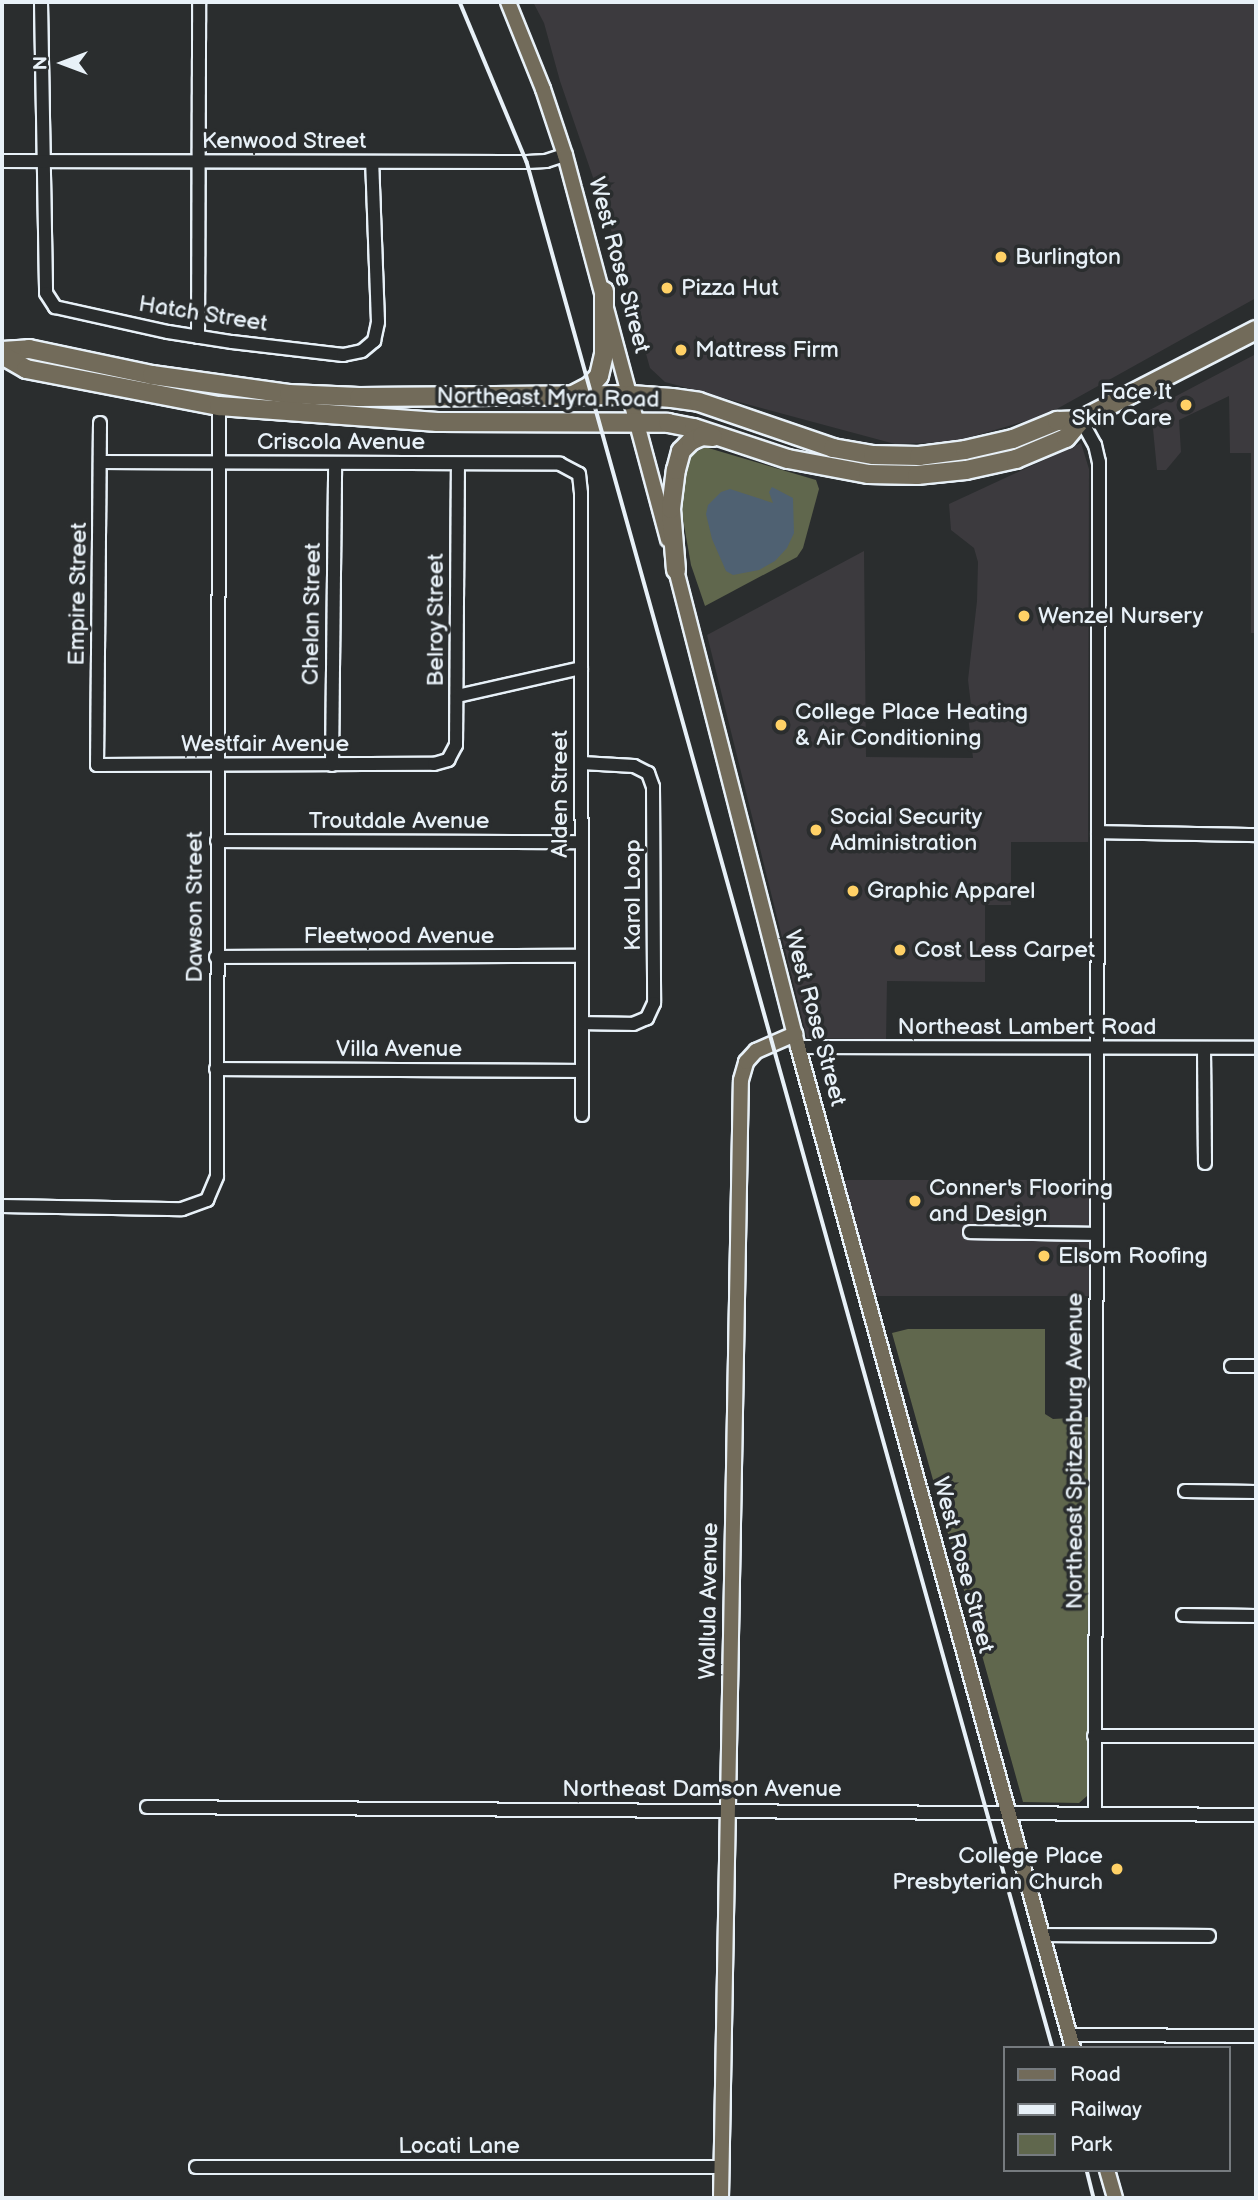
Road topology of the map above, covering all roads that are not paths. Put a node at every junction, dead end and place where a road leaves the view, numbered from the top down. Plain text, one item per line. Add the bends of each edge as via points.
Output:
1 (41, 2) edge
2 (200, 2) edge
3 (508, 2) edge
4 (565, 155) junction
5 (2, 161) edge
6 (42, 162) junction
7 (199, 162) junction
8 (372, 162) junction
9 (604, 291) junction
10 (1256, 330) edge
11 (198, 337) junction
12 (2, 353) edge
13 (570, 396) junction
14 (631, 396) junction
15 (219, 406) junction
16 (1081, 420) junction
17 (638, 422) junction
18 (100, 423) dead end
19 (734, 440) junction
20 (100, 462) junction
21 (218, 463) junction
22 (335, 463) junction
23 (458, 464) junction
24 (579, 474) joint
25 (676, 570) junction
26 (580, 668) junction
27 (457, 696) junction
28 (582, 763) junction
29 (434, 764) joint
30 (97, 765) joint
31 (217, 765) junction
32 (332, 765) junction
33 (1098, 832) junction
34 (1256, 835) edge
35 (216, 841) junction
36 (581, 842) junction
37 (582, 956) junction
38 (216, 957) junction
39 (582, 1023) junction
40 (797, 1041) junction
41 (1256, 1048) edge
42 (1099, 1049) junction
43 (1204, 1049) junction
44 (216, 1069) junction
45 (582, 1071) junction
46 (582, 1115) dead end
47 (1205, 1163) dead end
48 (2, 1206) edge
49 (970, 1232) dead end
50 (1097, 1234) junction
51 (1231, 1366) dead end
52 (1256, 1366) edge
53 (1185, 1491) dead end
54 (1256, 1492) edge
55 (1183, 1615) dead end
56 (1256, 1616) edge
57 (1094, 1736) junction
58 (1256, 1736) edge
59 (147, 1807) dead end
60 (729, 1810) junction
61 (1006, 1813) junction
62 (1095, 1814) junction
63 (1256, 1815) edge
64 (1042, 1936) junction
65 (1209, 1936) dead end
66 (1256, 2036) edge
67 (1071, 2041) edge
68 (722, 2166) junction
69 (196, 2168) dead end
70 (1108, 2172) edge
71 (721, 2198) edge
72 (1115, 2198) edge

1 - 6 street
2 - 7 street
3 - 4 main road, West Rose Street
4 - 8 street, Kenwood Street via 546,161
4 - 9 main road, West Rose Street
5 - 6 street, Kenwood Street
6 - 7 street, Kenwood Street
6 - 11 street, Hatch Street via 46,293 55,307
7 - 8 street, Kenwood Street
7 - 11 street
8 - 11 street, Hatch Street via 378,322 374,341 362,351 344,355
9 - 13 highway via 604,354 599,376
9 - 14 main road, West Rose Street
10 - 16 highway, Northeast Myra Road
12 - 13 highway, Northeast Myra Road via 29,349 152,375 289,394
12 - 15 highway, Northeast Myra Road via 26,369
13 - 14 highway, Northeast Myra Road
14 - 16 highway, Northeast Myra Road via 699,402 833,448 873,455 965,450 1013,439 1057,421
14 - 17 main road, West Rose Street
15 - 17 highway, Northeast Myra Road via 437,422
15 - 21 street, Dawson Street
16 - 19 highway, Northeast Myra Road via 1066,438 1016,459 917,475 825,468
16 - 33 street, Northeast Spitzenburg Avenue via 1099,462
17 - 19 highway, Northeast Myra Road via 694,428
17 - 25 main road, West Rose Street
18 - 20 street, Empire Street
19 - 25 highway via 702,436 681,451 671,509
20 - 21 street, Criscola Avenue
20 - 30 street, Empire Street
21 - 22 street, Criscola Avenue
21 - 31 street, Dawson Street
22 - 23 street, Criscola Avenue
22 - 32 street, Chelan Street
23 - 24 street, Criscola Avenue via 560,464
23 - 27 street, Belroy Street
24 - 26 street, Alden Street
25 - 40 main road, West Rose Street
26 - 27 street
26 - 28 street, Alden Street
27 - 29 street, Belroy Street via 456,745 448,760
28 - 36 street, Alden Street
28 - 39 street, Karol Loop via 634,766 648,773 653,787 654,989 647,1018 633,1024
29 - 32 street, Westfair Avenue
30 - 31 street, Westfair Avenue
31 - 32 street, Westfair Avenue
31 - 35 street, Dawson Street
33 - 34 street
33 - 42 street, Northeast Spitzenburg Avenue
35 - 36 street, Troutdale Avenue
35 - 38 street, Dawson Street
36 - 37 street, Alden Street
37 - 38 street, Fleetwood Avenue
37 - 39 street, Alden Street
38 - 44 street, Dawson Street
39 - 45 street, Alden Street
40 - 42 street, Northeast Lambert Road
40 - 60 main road, Wallula Avenue via 756,1051 746,1062 741,1080
40 - 61 main road, West Rose Street
41 - 43 street, Northeast Lambert Road
42 - 43 street, Northeast Lambert Road
42 - 50 street, Northeast Spitzenburg Avenue
43 - 47 street
44 - 45 street, Villa Avenue
44 - 48 street, Dawson Street via 217,1176 207,1200 182,1209
45 - 46 street, Alden Street
49 - 50 street
50 - 57 street, Northeast Spitzenburg Avenue
51 - 52 street
53 - 54 street
55 - 56 street
57 - 58 street
57 - 62 street, Northeast Spitzenburg Avenue
59 - 60 street, Northeast Damson Avenue
60 - 61 street, Northeast Damson Avenue
60 - 68 main road, Wallula Avenue
61 - 62 street, Northeast Damson Avenue
61 - 64 main road, West Rose Street
62 - 63 street, Northeast Damson Avenue
64 - 65 street
64 - 67 main road, West Rose Street
66 - 67 street
68 - 69 street, Locati Lane
68 - 71 main road, Wallula Avenue
70 - 72 main road

